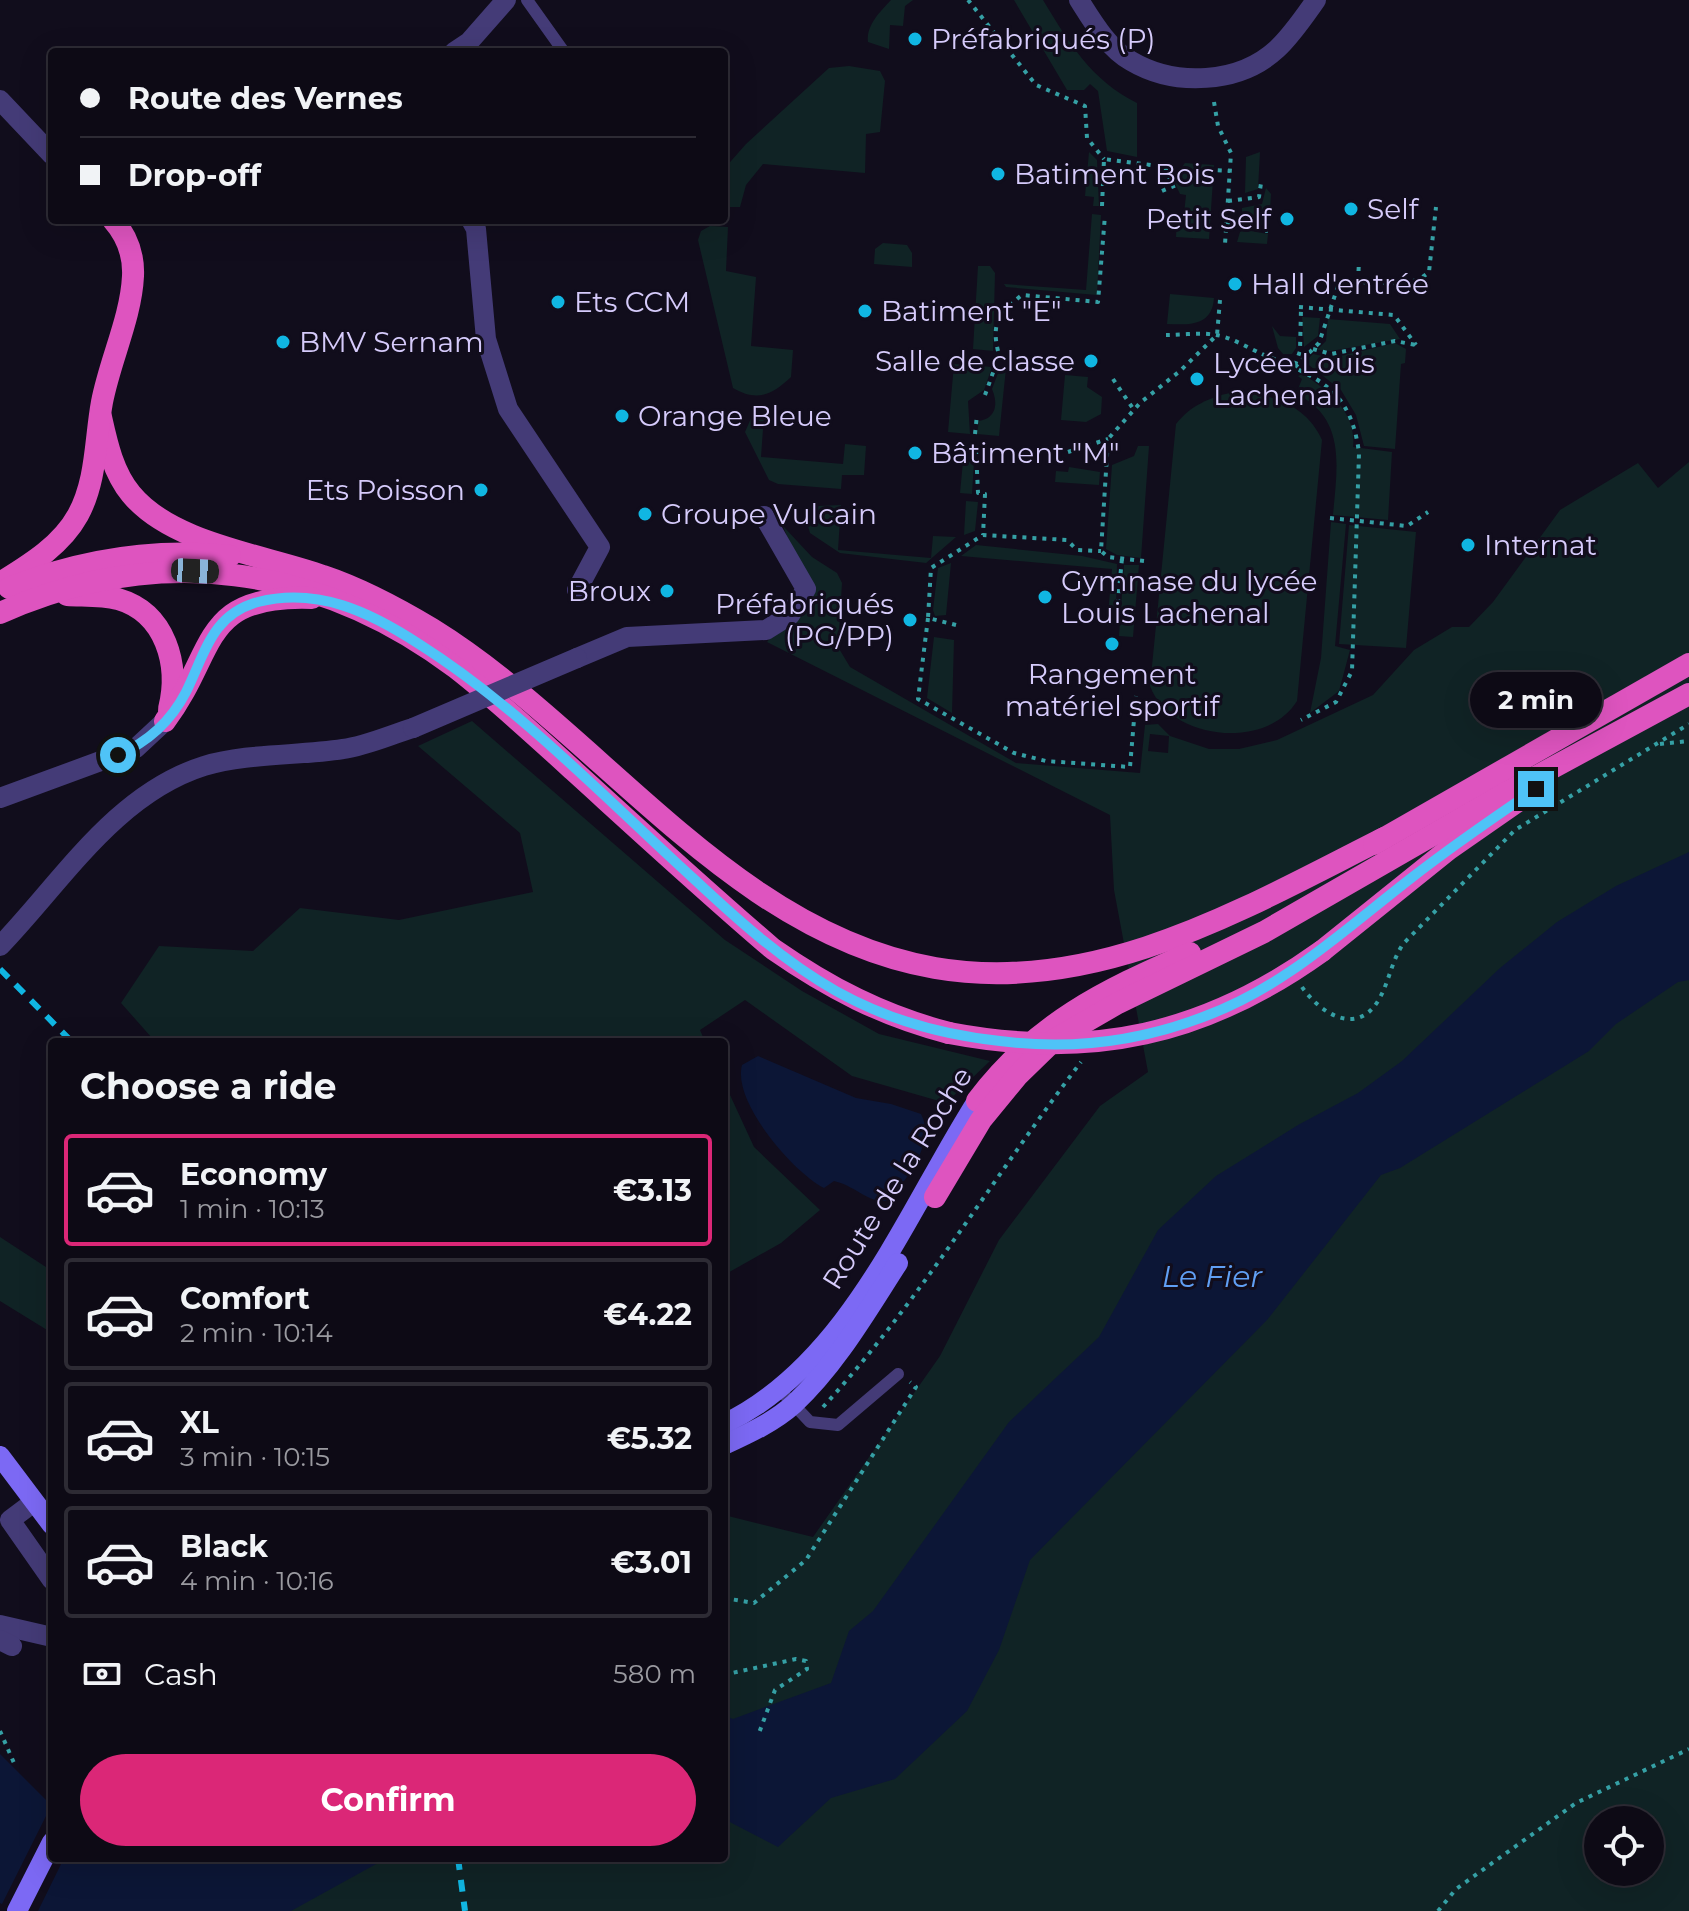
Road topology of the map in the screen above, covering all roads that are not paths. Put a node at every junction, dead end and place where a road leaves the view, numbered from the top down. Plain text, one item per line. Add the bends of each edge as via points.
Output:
1 (506, 0) edge
2 (527, 0) edge
3 (1079, 0) edge
4 (1316, 0) edge
5 (459, 48) edge
6 (561, 48) edge
7 (0, 100) edge
8 (48, 151) edge
9 (116, 224) edge
10 (473, 224) edge
11 (101, 417) junction
12 (764, 516) dead end
13 (321, 575) junction
14 (0, 583) edge
15 (577, 590) dead end
16 (0, 592) edge
17 (49, 593) junction
18 (335, 600) junction
19 (0, 613) edge
20 (1689, 664) edge
21 (1689, 694) edge
22 (165, 721) junction
23 (1612, 738) junction
24 (0, 798) edge
25 (1384, 838) junction
26 (6, 940) edge
27 (977, 1101) joint
28 (935, 1197) joint
29 (898, 1374) road end
30 (787, 1397) junction
31 (728, 1422) edge
32 (728, 1443) edge
33 (0, 1456) edge
34 (46, 1512) edge
35 (48, 1574) edge
36 (0, 1625) edge
37 (48, 1636) edge
38 (48, 1850) edge
39 (17, 1911) edge

1 - 5 street
2 - 6 lane
3 - 4 street via 1131,61 1183,78 1213,77 1261,60 1289,37
7 - 8 street
9 - 11 highway via 132,254 133,277
10 - 15 street via 486,339 508,409 600,547
11 - 13 highway via 119,477 150,513 200,537
11 - 14 highway via 90,486 70,528
12 - 26 street, bridge via 806,589 790,615 766,630 627,637 413,728 347,749 217,762 187,772 95,838
13 - 16 highway via 249,558 159,553 84,564
13 - 25 highway via 388,604 463,650 729,871 809,924 916,963 993,973 1048,972 1103,962 1219,919
17 - 18 highway via 128,574 195,571 277,582
17 - 19 highway
17 - 22 highway via 121,600 153,622 172,663
18 - 22 highway via 274,600 229,616 210,637
18 - 23 highway, bridge via 392,627 455,668 793,963 863,1005 949,1033 1006,1042 1060,1045 1145,1035 1240,1002 1322,951 1449,849
20 - 25 highway
21 - 23 highway
22 - 24 street via 136,748
23 - 28 highway, Route de la Roche via 1264,932 1054,1040 981,1120
25 - 27 highway, Route de la Roche via 1237,930 1073,1011 1014,1057
27 - 30 main road, Route de la Roche via 897,1242
28 - 30 main road via 867,1311
29 - 30 lane via 838,1425 810,1422
30 - 31 main road, Route de la Roche
30 - 32 main road, Route de la Roche via 756,1430
33 - 34 main road
34 - 35 street via 10,1520
36 - 37 street
38 - 39 main road

